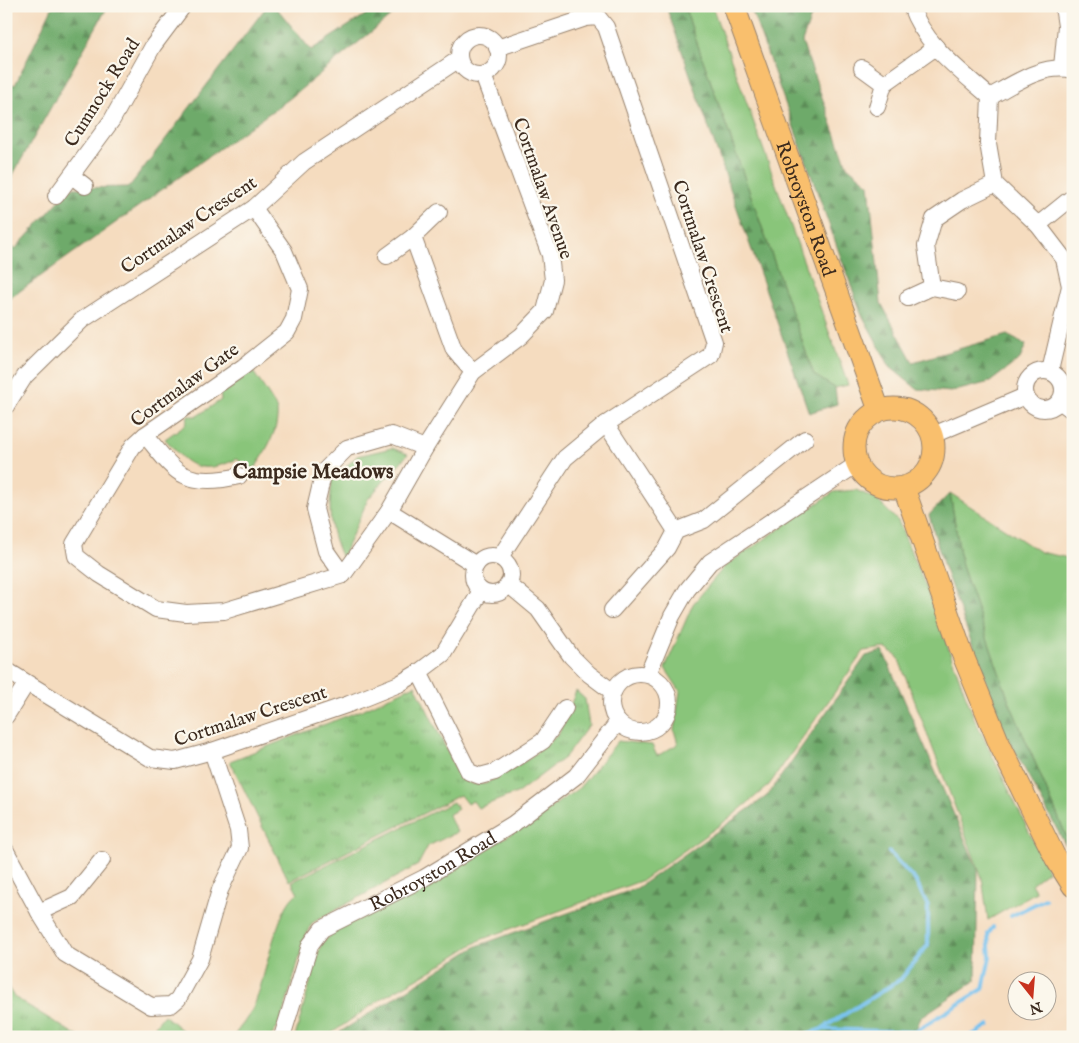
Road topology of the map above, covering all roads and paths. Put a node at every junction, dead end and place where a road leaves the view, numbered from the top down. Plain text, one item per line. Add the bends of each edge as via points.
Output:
1 (183, 6) edge
2 (734, 6) edge
3 (911, 6) edge
4 (1063, 6) edge
5 (936, 47) junction
6 (497, 48) junction
7 (459, 59) junction
8 (862, 68) dead end
9 (1067, 69) edge
10 (483, 75) junction
11 (884, 84) junction
12 (990, 98) junction
13 (877, 107) dead end
14 (72, 176) junction
15 (995, 184) junction
16 (85, 186) dead end
17 (56, 196) dead end
18 (1073, 200) edge
19 (254, 208) junction
20 (439, 212) dead end
21 (1038, 225) junction
22 (413, 237) junction
23 (386, 256) dead end
24 (932, 287) junction
25 (957, 292) dead end
26 (908, 298) dead end
27 (1050, 371) junction
28 (473, 372) junction
29 (1025, 396) junction
30 (6, 406) edge
31 (1067, 407) edge
32 (879, 410) junction
33 (606, 424) junction
34 (145, 435) junction
35 (933, 435) junction
36 (805, 439) dead end
37 (425, 448) junction
38 (857, 464) junction
39 (239, 476) dead end
40 (904, 488) junction
41 (389, 511) junction
42 (676, 531) junction
43 (500, 558) junction
44 (476, 565) junction
45 (343, 575) junction
46 (508, 584) junction
47 (481, 590) junction
48 (612, 610) dead end
49 (6, 670) edge
50 (419, 672) junction
51 (648, 674) junction
52 (26, 684) junction
53 (613, 692) junction
54 (564, 708) dead end
55 (6, 716) edge
56 (618, 722) junction
57 (212, 751) junction
58 (6, 851) edge
59 (102, 860) dead end
60 (1073, 886) edge
61 (39, 912) junction
62 (282, 1037) edge

1 - 14 street, Cumnock Road via 153,46 112,120
2 - 32 main road, Robroyston Road
3 - 5 street via 915,18
4 - 9 street
5 - 11 street
5 - 12 street
6 - 7 street via 489,38 476,35 461,46
6 - 10 street via 499,55 495,67
6 - 33 street, Cortmalaw Crescent via 586,18 598,17 606,27 714,342 711,355
7 - 10 street via 470,74
7 - 19 street, Cortmalaw Crescent via 304,162
8 - 11 street
9 - 12 street via 1027,76
10 - 28 street, Cortmalaw Avenue via 550,255 553,280 545,311 521,336
11 - 13 street
12 - 15 street via 988,143
14 - 16 street, Cumnock Road
14 - 17 street, Cumnock Road
15 - 21 street
15 - 24 street via 962,200 934,219 926,246
18 - 21 street
19 - 30 street, Cortmalaw Crescent via 82,320 24,376
19 - 34 street, Cortmalaw Gate via 284,251 300,289 294,319 287,332 243,367
20 - 22 street
21 - 27 street via 1064,259 1070,286
22 - 23 street
22 - 28 street via 454,350
24 - 25 street
24 - 26 street
27 - 29 street via 1037,372 1029,377
27 - 31 street via 1063,384
28 - 37 street
29 - 31 street via 1040,410
29 - 35 street
32 - 35 main road via 899,408 921,417
32 - 38 main road via 864,422 854,444
33 - 42 street
33 - 43 street, Cortmalaw Crescent via 565,458
34 - 39 street via 184,475 219,480
34 - 45 street, Cortmalaw Gate via 133,446 74,544 76,556 99,574 156,609 186,613 224,611
35 - 40 main road via 935,455 923,478
36 - 42 street via 704,520
37 - 41 street
37 - 45 street via 392,435 348,448 324,471 314,509 326,551
38 - 40 main road via 873,483 891,489
38 - 51 street via 710,562 687,590 672,616
40 - 60 main road via 962,653 1000,742 1056,858
41 - 44 street
41 - 45 street
42 - 48 street via 667,548
43 - 44 street via 489,556
43 - 46 street via 510,572
44 - 47 street via 474,582
46 - 47 street via 493,594
46 - 53 street via 538,609 571,656
47 - 50 street, Cortmalaw Crescent via 443,654
49 - 52 street, Cortmalaw Crescent
50 - 54 street via 469,772 480,776 496,772 543,741
50 - 57 street, Cortmalaw Crescent via 399,684 349,704
51 - 53 street via 620,680
51 - 56 street via 661,683 669,700 662,724 640,733 631,732
52 - 55 street
52 - 57 street, Cortmalaw Crescent via 150,758 174,761
53 - 56 street via 611,711
56 - 62 street, Robroyston Road via 576,776 512,824 424,878 322,929 310,945
57 - 61 street via 238,830 240,848 220,890 200,959 178,999 171,1005 151,1006 65,954
58 - 61 street
59 - 61 street via 72,897

